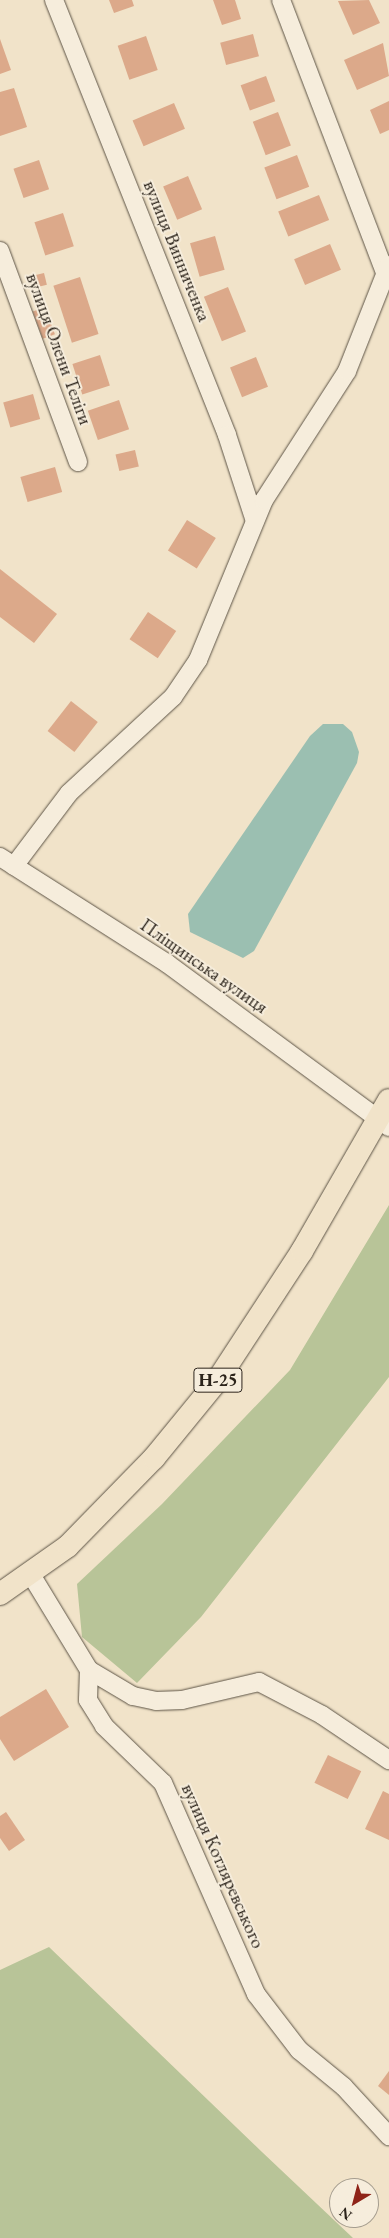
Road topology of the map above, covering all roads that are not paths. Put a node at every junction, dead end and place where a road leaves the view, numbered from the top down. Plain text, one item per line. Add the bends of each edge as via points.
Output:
1 (54, 0) edge
2 (281, 0) edge
3 (0, 251) edge
4 (387, 269) edge
5 (78, 462) dead end
6 (255, 520) junction
7 (7, 861) edge
8 (385, 1115) edge
9 (30, 1573) junction
10 (0, 1594) edge
11 (89, 1670) junction
12 (389, 1760) edge
13 (389, 2136) edge

1 - 6 street, вулиця Винниченка via 227,434
2 - 4 street
3 - 5 street, вулиця Олени Теліги
4 - 6 street via 347,371 273,483
6 - 7 street via 225,602 187,678 156,714 87,774
7 - 8 street, Пліщинська вулиця via 168,964
8 - 9 main road, Н-25 via 217,1381 154,1458 75,1539
9 - 10 main road, Н-25
9 - 11 street
11 - 12 street via 133,1696 156,1701 182,1700 259,1682 322,1715
11 - 13 street, вулиця Котляревського via 88,1700 104,1726 163,1782 256,1994 299,2050 344,2087

